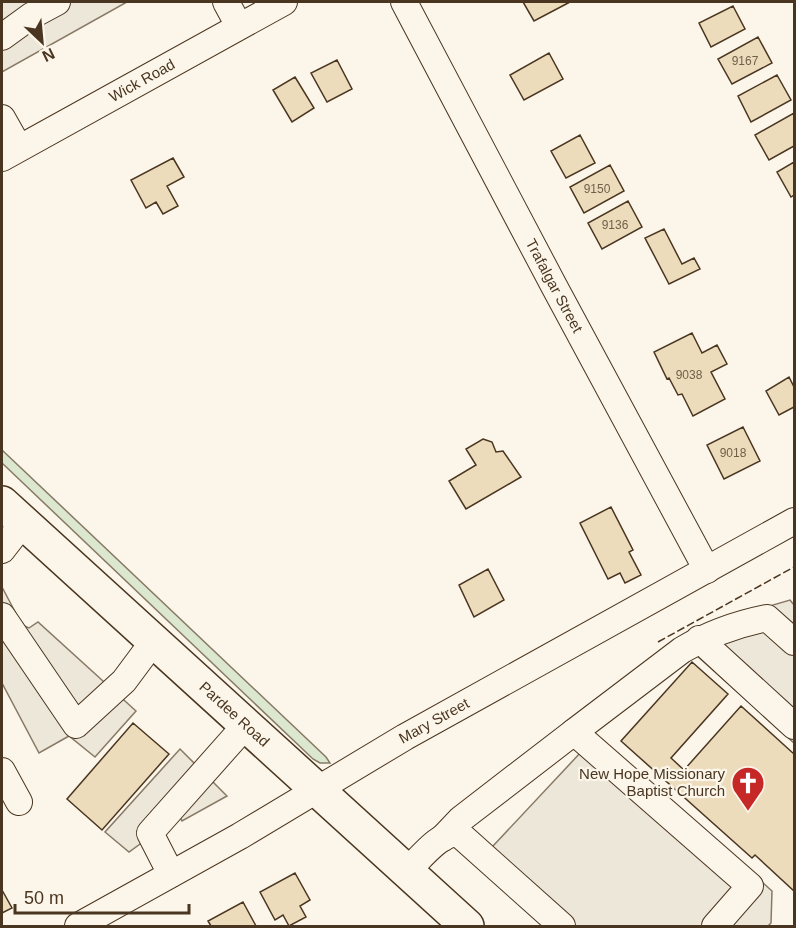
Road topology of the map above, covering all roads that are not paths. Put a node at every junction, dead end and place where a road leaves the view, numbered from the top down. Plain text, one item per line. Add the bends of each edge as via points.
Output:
1 (57, 2) edge
2 (226, 2) edge
3 (284, 2) edge
4 (404, 2) edge
5 (239, 26) junction
6 (2, 37) edge
7 (2, 118) edge
8 (10, 153) edge
9 (12, 513) edge
10 (795, 521) edge
11 (2, 550) edge
12 (707, 570) junction
13 (2, 616) edge
14 (699, 639) junction
15 (153, 642) junction
16 (795, 642) edge
17 (246, 726) junction
18 (795, 726) edge
19 (574, 732) junction
20 (2, 771) edge
21 (316, 790) junction
22 (19, 802) dead end
23 (443, 838) junction
24 (406, 872) junction
25 (171, 874) junction
26 (78, 927) edge
27 (467, 927) edge
28 (562, 927) edge
29 (715, 927) edge

1 - 6 street
2 - 5 street
3 - 5 street, Wick Road
4 - 12 street, Trafalgar Street
5 - 8 street, Wick Road
7 - 8 street
9 - 11 street
9 - 15 main road, Pardee Road
10 - 12 street, Mary Street
12 - 21 street, Mary Street
13 - 15 street via 76,725 124,681
14 - 16 street via 767,618
14 - 18 street
14 - 19 street
15 - 17 main road, Pardee Road
17 - 21 main road, Pardee Road
17 - 25 street via 150,833
19 - 23 street via 461,819
19 - 29 street via 750,886
20 - 22 street
21 - 24 main road, Pardee Road
21 - 25 street, Mary Street
23 - 24 street
23 - 28 street via 453,833 464,837
24 - 27 main road, Pardee Road
25 - 26 street, Mary Street

